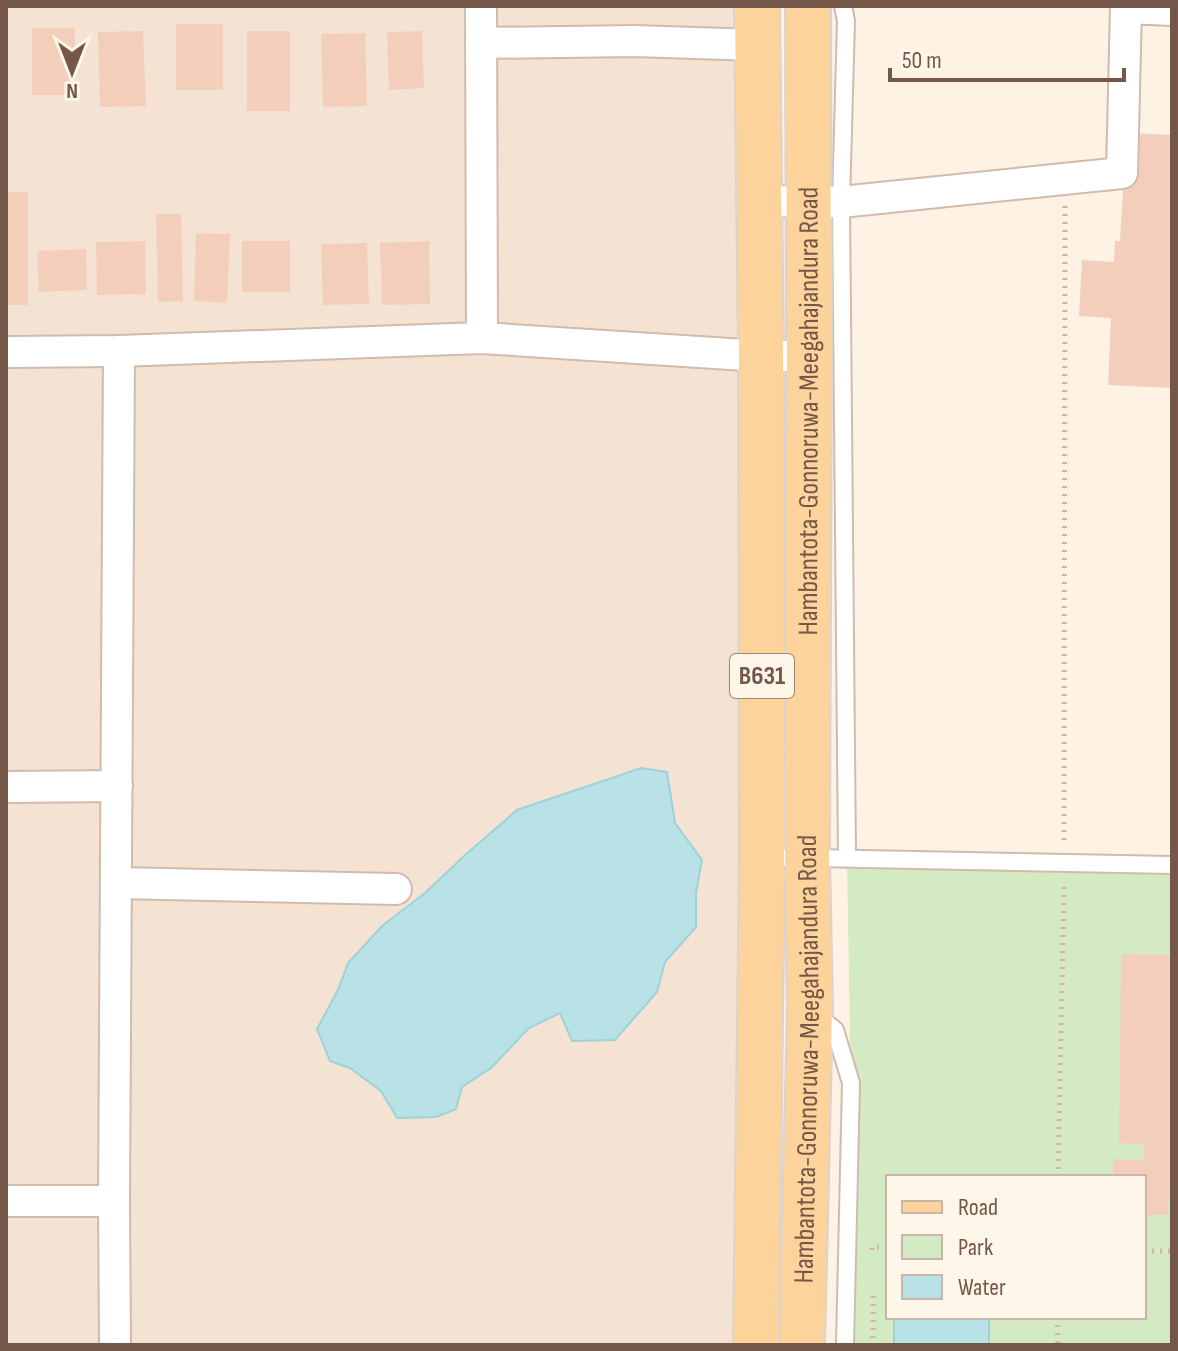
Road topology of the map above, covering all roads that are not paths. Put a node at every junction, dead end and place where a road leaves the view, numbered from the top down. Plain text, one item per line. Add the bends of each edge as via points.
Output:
1 (481, 6) edge
2 (808, 6) edge
3 (843, 6) edge
4 (1172, 10) edge
5 (756, 26) edge
6 (481, 43) junction
7 (758, 201) junction
8 (825, 202) junction
9 (482, 338) junction
10 (119, 351) junction
11 (6, 352) edge
12 (761, 356) junction
13 (809, 356) junction
14 (117, 786) junction
15 (6, 787) edge
16 (762, 857) junction
17 (827, 858) junction
18 (1172, 865) edge
19 (117, 883) junction
20 (396, 889) dead end
21 (810, 1008) junction
22 (6, 1201) edge
23 (114, 1201) junction
24 (115, 1345) edge
25 (756, 1345) edge
26 (802, 1345) edge
27 (845, 1345) edge

1 - 6 street
2 - 8 main road, Hambantota-Gonnoruwa-Meegahajandura Road / B631
3 - 8 lane via 846,21
4 - 8 street via 1126,8 1122,173
5 - 6 street via 635,41
5 - 7 main road, Hambantota-Gonnoruwa-Meegahajandura Road / B631
6 - 9 street
7 - 8 street
7 - 12 main road, Hambantota-Gonnoruwa-Meegahajandura Road / B631
8 - 13 main road, Hambantota-Gonnoruwa-Meegahajandura Road / B631
8 - 17 lane
9 - 10 street
9 - 12 street
10 - 11 street
10 - 14 street
12 - 13 street
12 - 16 main road, Hambantota-Gonnoruwa-Meegahajandura Road / B631
13 - 17 main road, Hambantota-Gonnoruwa-Meegahajandura Road / B631
14 - 15 street
14 - 19 street
16 - 17 lane
16 - 25 main road, Hambantota-Gonnoruwa-Meegahajandura Road / B631
17 - 18 lane
17 - 21 main road, Hambantota-Gonnoruwa-Meegahajandura Road / B631
19 - 20 street
19 - 23 street
21 - 26 main road, Hambantota-Gonnoruwa-Meegahajandura Road / B631
21 - 27 lane via 835,1030 851,1083
22 - 23 street
23 - 24 street

